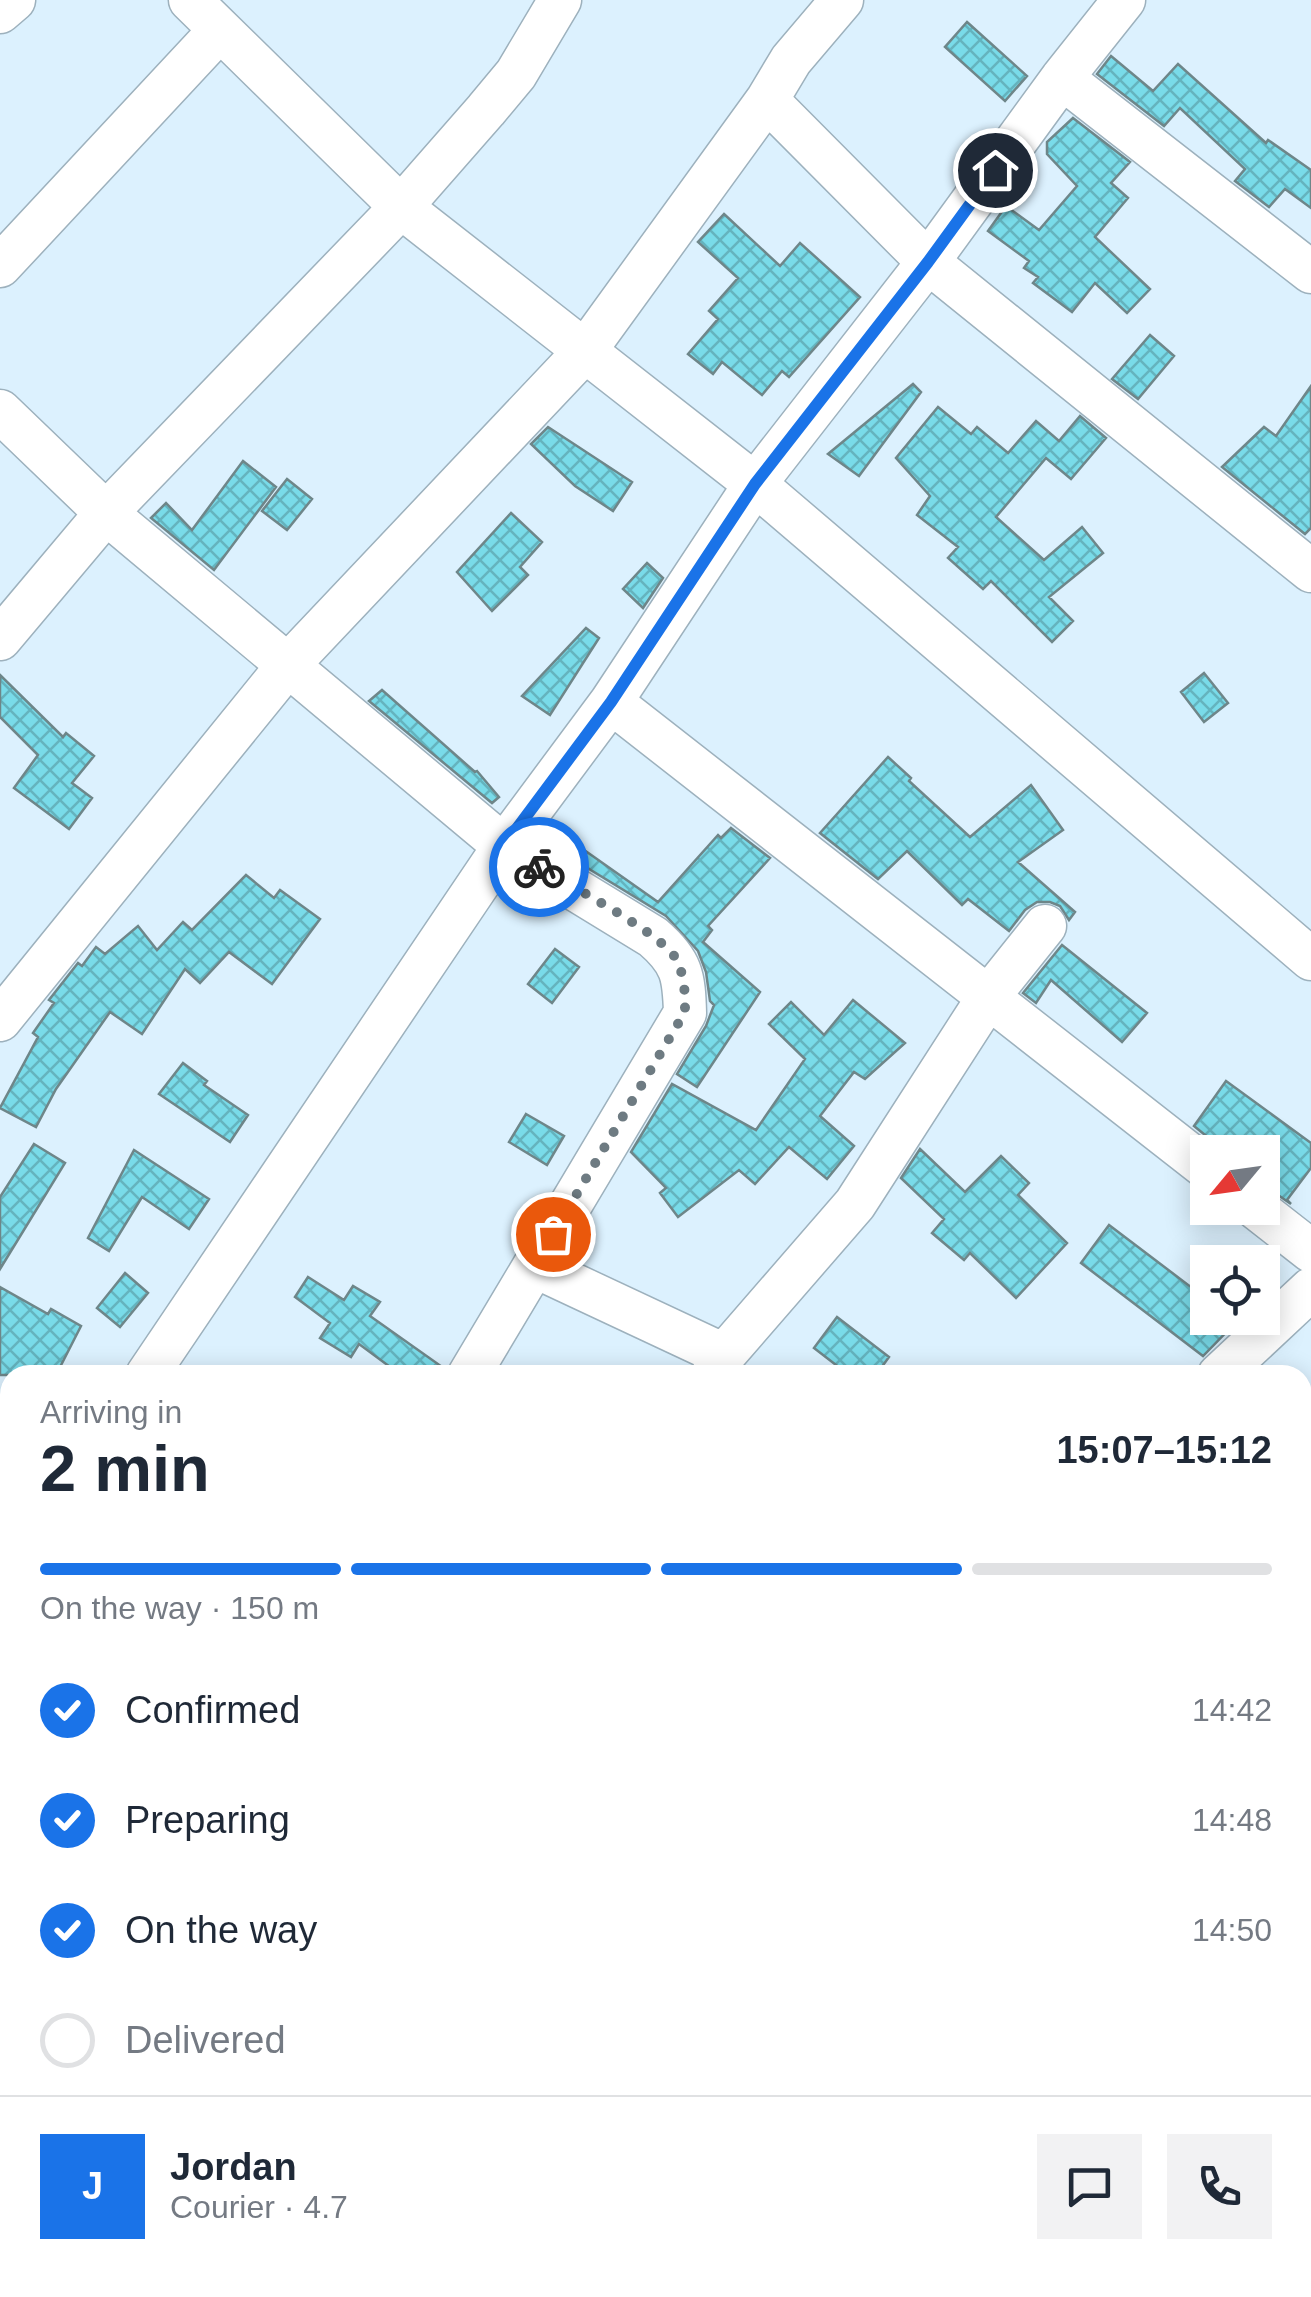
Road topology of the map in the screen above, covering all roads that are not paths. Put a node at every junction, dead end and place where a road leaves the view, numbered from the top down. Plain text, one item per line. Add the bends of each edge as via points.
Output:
1 (14, 0) edge
2 (190, 0) edge
3 (560, 0) edge
4 (842, 0) edge
5 (1124, 0) edge
6 (0, 12) edge
7 (219, 31) junction
8 (1062, 78) junction
9 (767, 100) junction
10 (401, 207) junction
11 (928, 262) junction
12 (0, 266) edge
13 (1311, 272) edge
14 (585, 352) junction
15 (0, 412) edge
16 (755, 484) junction
17 (106, 513) junction
18 (1311, 571) edge
19 (0, 639) edge
20 (288, 665) junction
21 (611, 702) junction
22 (504, 846) junction
23 (1046, 926) dead end
24 (1311, 959) edge
25 (989, 996) junction
26 (0, 1020) edge
27 (1190, 1155) edge
28 (1278, 1225) edge
29 (1311, 1251) edge
30 (534, 1266) junction
31 (1311, 1289) edge
32 (155, 1365) edge
33 (475, 1365) edge
34 (718, 1365) edge
35 (1246, 1365) edge

1 - 6 street
2 - 7 street
3 - 10 street via 516,74
4 - 9 street
5 - 8 street
7 - 10 street
7 - 12 street
8 - 11 street
8 - 13 street
9 - 11 street
9 - 14 street
10 - 14 street
10 - 17 street
11 - 16 street
11 - 18 street
14 - 16 street
14 - 20 street
15 - 17 street
16 - 21 street
16 - 24 street
17 - 19 street
17 - 20 street
20 - 22 street
20 - 26 street
21 - 22 street
21 - 25 street
22 - 30 street via 653,937 674,955 684,982 685,1012
22 - 32 street
23 - 25 street
25 - 27 street
25 - 34 street via 855,1204
28 - 29 street
30 - 33 street
30 - 34 street
31 - 35 street

